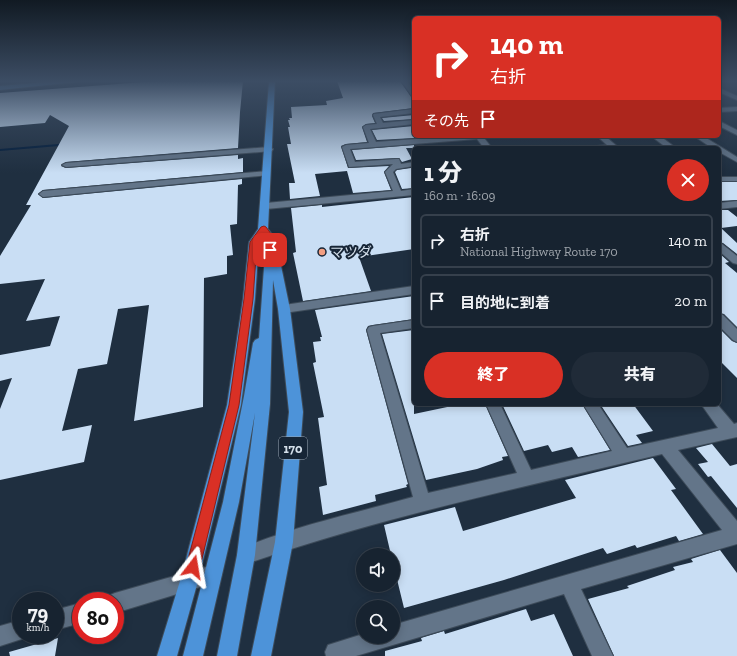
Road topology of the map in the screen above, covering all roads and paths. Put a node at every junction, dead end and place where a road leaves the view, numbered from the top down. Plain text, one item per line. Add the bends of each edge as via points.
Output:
1 (271, 112) edge
2 (412, 112) edge
3 (412, 122) edge
4 (721, 124) edge
5 (381, 125) junction
6 (737, 133) edge
7 (456, 138) edge
8 (603, 138) edge
9 (658, 138) edge
10 (701, 138) edge
11 (374, 145) junction
12 (613, 146) edge
13 (669, 146) edge
14 (713, 146) edge
15 (269, 149) junction
16 (721, 151) edge
17 (737, 160) edge
18 (412, 164) edge
19 (66, 166) dead end
20 (398, 166) junction
21 (267, 173) junction
22 (721, 179) edge
23 (737, 179) edge
24 (412, 192) edge
25 (43, 194) dead end
26 (398, 194) junction
27 (737, 204) edge
28 (266, 206) junction
29 (721, 206) edge
30 (267, 234) junction
31 (721, 247) edge
32 (733, 254) edge
33 (737, 261) edge
34 (412, 290) edge
35 (284, 309) junction
36 (721, 320) edge
37 (267, 324) junction
38 (412, 324) edge
39 (737, 337) edge
40 (494, 406) edge
41 (591, 406) edge
42 (710, 406) edge
43 (734, 431) edge
44 (666, 447) junction
45 (624, 456) junction
46 (527, 478) junction
47 (423, 502) junction
48 (737, 535) edge
49 (284, 542) junction
50 (246, 555) junction
51 (213, 574) junction
52 (189, 581) junction
53 (569, 584) junction
54 (124, 600) edge
55 (12, 633) edge
56 (400, 633) edge
57 (0, 636) edge
58 (363, 644) edge
59 (167, 656) edge
60 (193, 656) edge
61 (227, 656) edge
62 (261, 656) edge
63 (336, 656) edge
64 (602, 656) edge

1 - 15 highway, 170
2 - 5 street via 376,115
3 - 5 street
4 - 6 street
5 - 11 street via 366,127
7 - 11 street
8 - 12 street
9 - 13 street
10 - 14 street
11 - 20 street via 346,147 352,165 396,161
15 - 19 street
15 - 21 highway, 170
16 - 17 street
18 - 20 street
20 - 26 street via 389,172
21 - 25 street
21 - 28 highway, 170
22 - 23 street
24 - 26 street
26 - 28 street
27 - 29 street
28 - 30 highway, 170
30 - 35 highway, 170
30 - 37 highway, 170
30 - 52 highway via 254,242 234,405
31 - 32 street
32 - 33 street
34 - 35 street
35 - 49 highway, 170 via 296,412
36 - 39 street
37 - 50 highway, 170 via 263,404
37 - 51 highway, 170 via 260,337 231,502
38 - 47 street via 373,330
40 - 46 street
41 - 45 street
42 - 43 street
43 - 44 street
44 - 45 street
44 - 48 street
45 - 46 street
46 - 47 street
47 - 49 street
48 - 53 street
49 - 50 street
49 - 62 highway, 170
50 - 61 highway, 170
51 - 52 street
51 - 60 highway, 170
52 - 54 street
52 - 59 highway
53 - 56 street
53 - 64 street
55 - 57 street
58 - 63 street via 335,652

